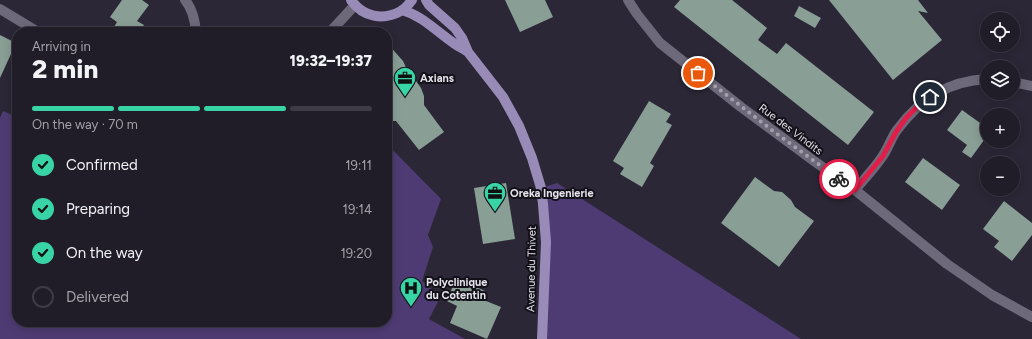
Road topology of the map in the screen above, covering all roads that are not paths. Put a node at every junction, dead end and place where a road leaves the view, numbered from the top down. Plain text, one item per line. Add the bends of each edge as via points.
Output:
1 (185, 0) edge
2 (412, 0) edge
3 (426, 0) edge
4 (628, 0) edge
5 (353, 3) edge
6 (0, 9) edge
7 (402, 10) junction
8 (30, 27) edge
9 (196, 27) edge
10 (334, 27) edge
11 (468, 52) junction
12 (980, 79) edge
13 (1020, 83) edge
14 (1032, 86) edge
15 (855, 190) junction
16 (1032, 317) edge
17 (542, 339) edge

1 - 9 street
2 - 7 main road
3 - 11 main road, Avenue du Thivet via 455,28
4 - 15 street, Rue des Vindits via 660,44
5 - 7 main road via 365,13 377,17 389,16
5 - 10 street
6 - 8 street
7 - 11 main road, Avenue du Thivet via 429,24
11 - 17 main road, Avenue du Thivet via 503,98 519,126 541,188 546,242
12 - 15 street via 969,80 940,90 919,105 906,118 883,156
13 - 14 street
15 - 16 street, Rue des Vindits via 950,266 992,295

